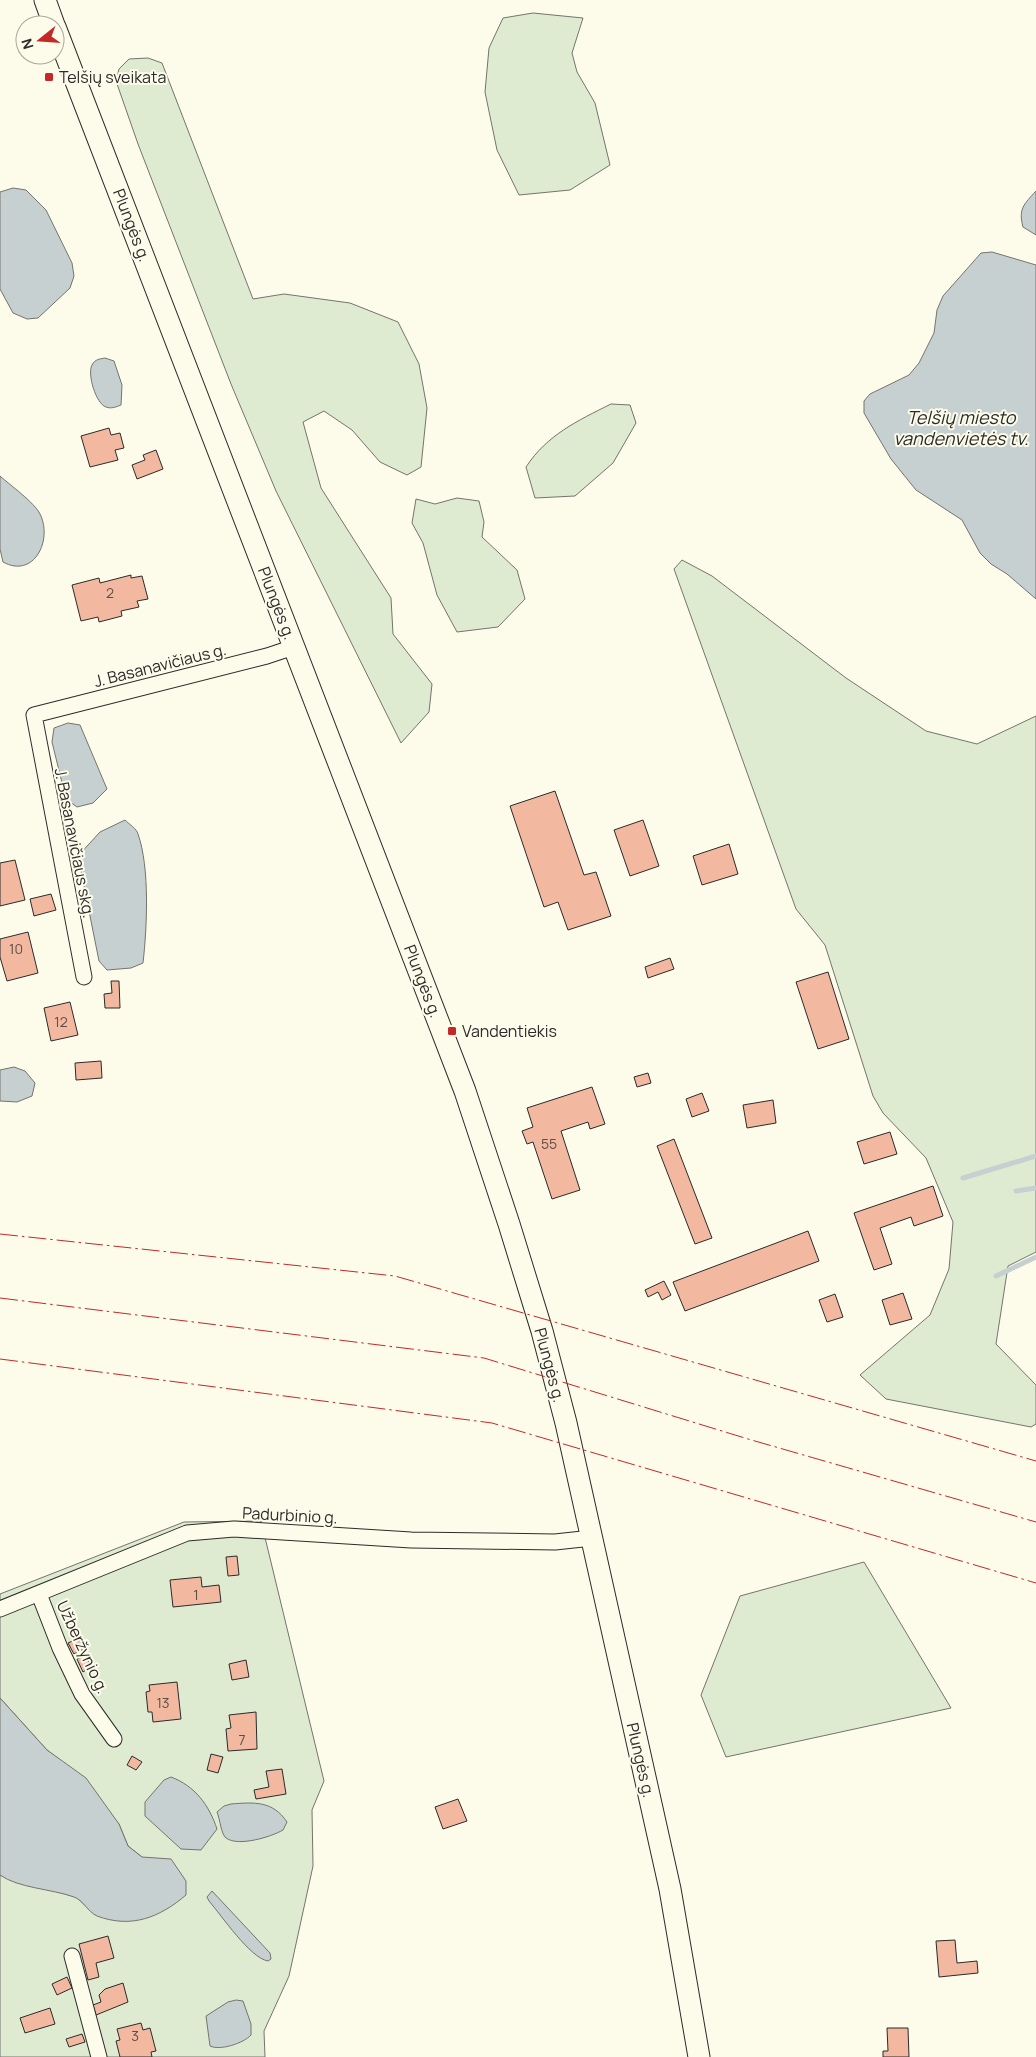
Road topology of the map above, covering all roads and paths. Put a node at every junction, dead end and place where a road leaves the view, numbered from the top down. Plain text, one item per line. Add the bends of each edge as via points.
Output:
1 (44, 0) edge
2 (50, 15) edge
3 (65, 52) edge
4 (294, 647) junction
5 (34, 715) joint
6 (84, 977) dead end
7 (592, 1538) junction
8 (39, 1594) junction
9 (0, 1609) edge
10 (114, 1739) dead end
11 (72, 1956) dead end
12 (100, 2057) edge
13 (699, 2057) edge

1 - 2 main road, Plungės g.
3 - 4 main road, Plungės g.
4 - 5 street, J. Basanavičiaus g.
4 - 7 main road, Plungės g. via 493,1169 542,1331
5 - 6 street, J. Basanavičiaus skg.
7 - 8 street, Padurbinio g. via 555,1542 410,1540 234,1529 187,1533
7 - 13 main road, Plungės g. via 670,1889
8 - 9 street, Padurbinio g.
8 - 10 street, Užberžynio g. via 82,1694
11 - 12 street

